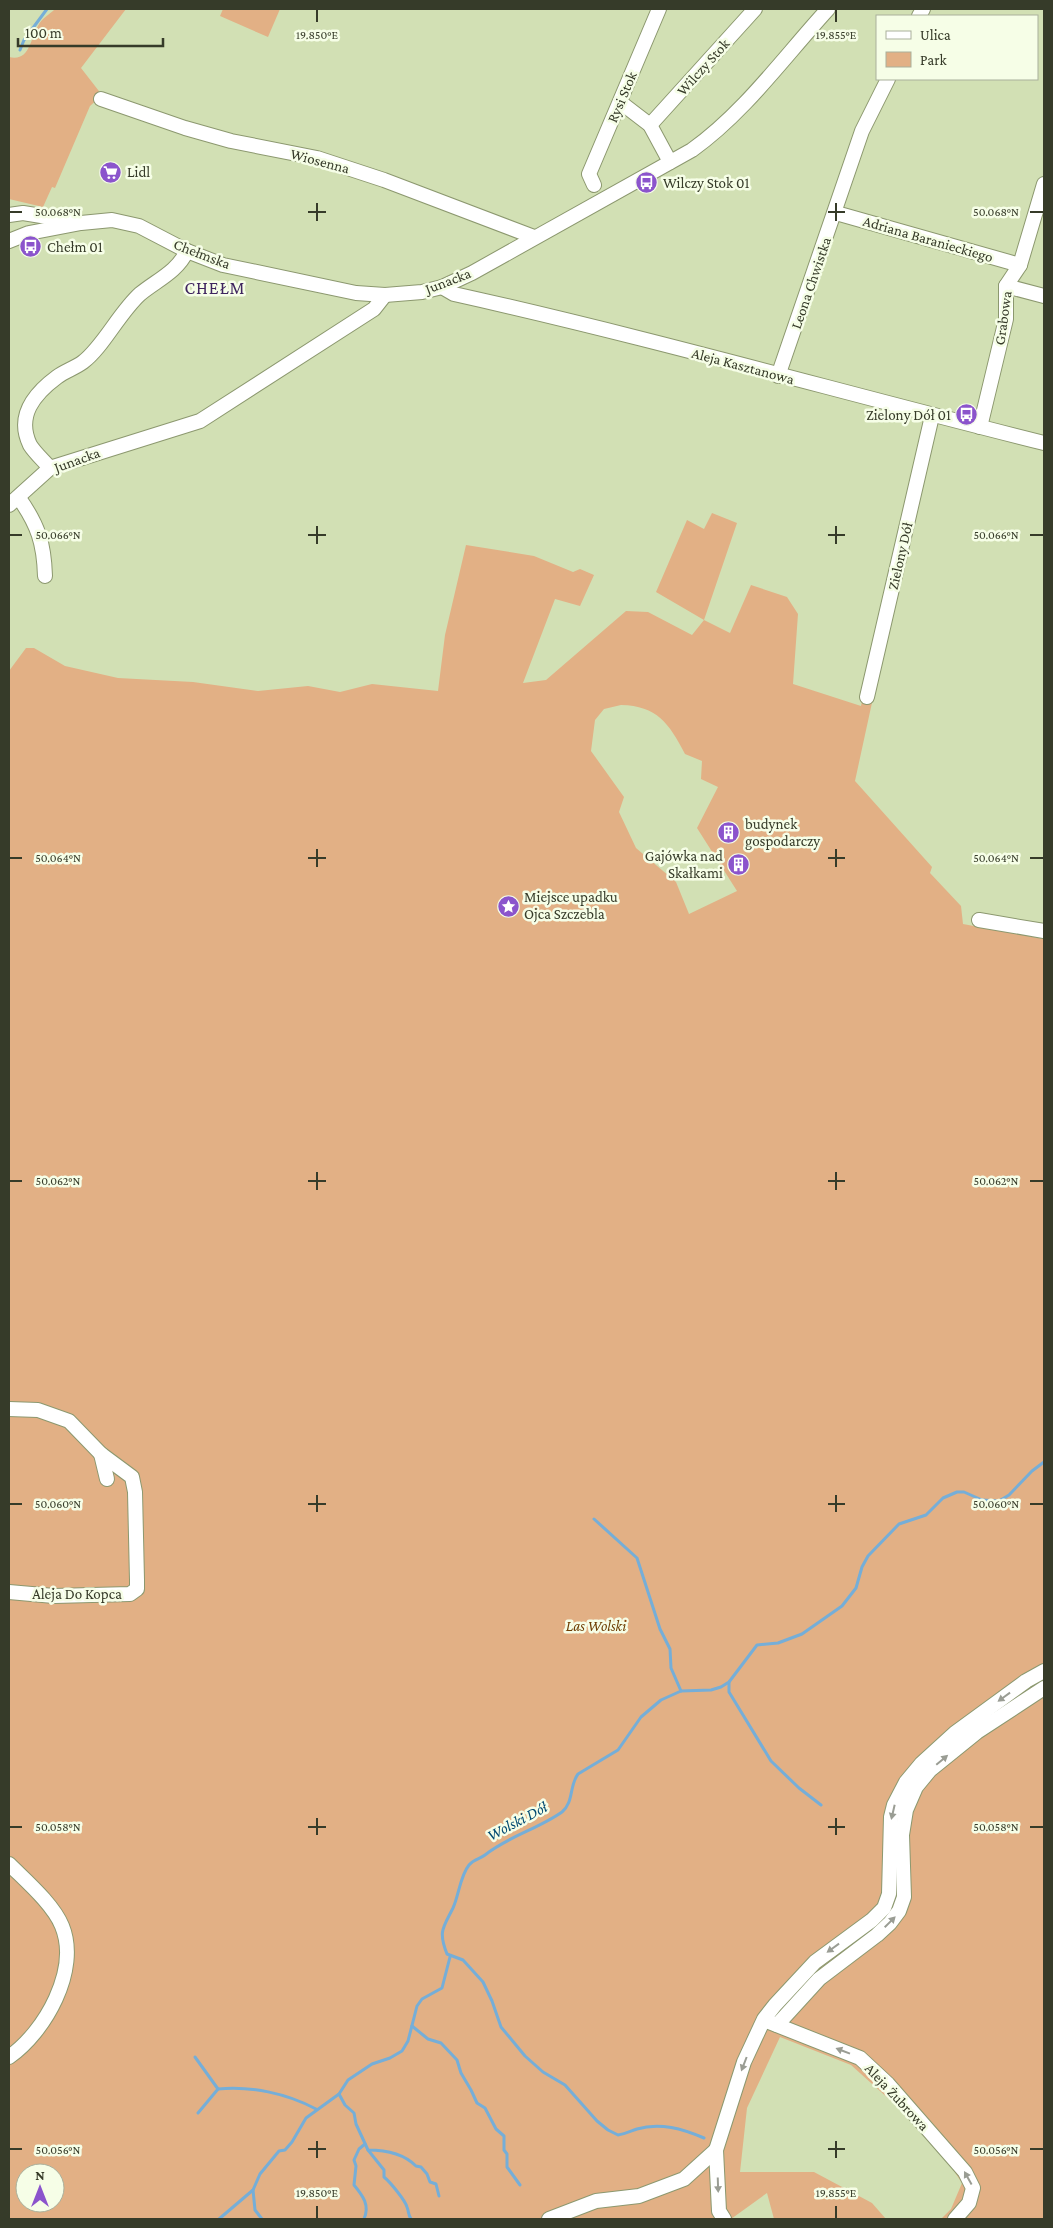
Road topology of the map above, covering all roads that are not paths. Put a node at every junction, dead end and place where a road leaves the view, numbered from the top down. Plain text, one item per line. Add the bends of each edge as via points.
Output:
1 (660, 9) edge
2 (755, 9) edge
3 (828, 9) edge
4 (888, 80) edge
5 (101, 99) dead end
6 (620, 102) junction
7 (650, 125) junction
8 (670, 162) junction
9 (1044, 184) edge
10 (594, 185) dead end
11 (836, 213) junction
12 (9, 215) edge
13 (9, 221) edge
14 (81, 223) junction
15 (534, 237) junction
16 (9, 239) edge
17 (187, 251) junction
18 (1020, 265) junction
19 (1006, 286) junction
20 (442, 287) junction
21 (385, 295) junction
22 (1044, 296) edge
23 (778, 376) junction
24 (932, 416) junction
25 (980, 427) junction
26 (1044, 443) edge
27 (50, 468) junction
28 (14, 501) edge
29 (45, 576) dead end
30 (867, 697) dead end
31 (979, 920) dead end
32 (1044, 931) edge
33 (9, 1409) edge
34 (101, 1454) junction
35 (107, 1479) dead end
36 (9, 1592) edge
37 (1044, 1671) edge
38 (1044, 1688) edge
39 (9, 1864) edge
40 (764, 2019) junction
41 (777, 2026) junction
42 (9, 2057) edge
43 (716, 2150) junction
44 (549, 2219) edge
45 (724, 2219) edge
46 (955, 2219) edge

1 - 6 street, Rysi Stok
2 - 7 street, Wilczy Stok
3 - 8 street, Junacka via 739,109 707,139
4 - 11 street, Leona Chwistka via 862,131
5 - 15 street, Wiosenna via 232,141 317,158
6 - 7 street
6 - 10 street, Rysi Stok via 589,174
7 - 8 street
8 - 15 street, Junacka
9 - 18 street, Grabowa
11 - 18 street, Adriana Baranieckiego
11 - 23 street, Leona Chwistka
12 - 14 street, Chełmska via 24,213
13 - 16 street
14 - 16 street, Chełmska
14 - 17 street, Chełmska via 106,219 130,224
15 - 20 street, Junacka
17 - 21 street, Chełmska via 223,264 356,293
17 - 27 street via 176,268 140,294 84,362 57,377 33,398 25,418 26,432 30,445
18 - 19 street, Grabowa
19 - 22 street
19 - 25 street, Grabowa via 1006,319
20 - 21 street, Junacka
20 - 23 street, Aleja Kasztanowa via 454,294
21 - 27 street, Junacka via 374,309 200,422
23 - 24 street, Aleja Kasztanowa
24 - 25 street, Aleja Kasztanowa
24 - 30 street, Zielony Dół
25 - 26 street, Aleja Kasztanowa
27 - 28 street, Junacka
28 - 29 street via 37,526 45,560
31 - 32 street
33 - 34 street via 38,1410 69,1421
34 - 35 street
34 - 36 street, Aleja Do Kopca via 132,1476 135,1492 135,1592 54,1596
37 -> 40 street via 971,1720 912,1773 899,1794 892,1818 889,1894 884,1908 815,1962
41 -> 38 street via 819,1979 890,1923 899,1911 904,1897 902,1835 906,1810 916,1787 930,1770 977,1732
39 - 42 street via 57,1917 67,1949 66,1968 50,2009 34,2036
40 - 41 street, Aleja Żubrowa
40 -> 43 street via 744,2062
46 -> 41 street, Aleja Żubrowa via 970,2202 973,2188 966,2172 888,2084 860,2058
43 - 44 street via 684,2180 639,2196 596,2201
43 -> 45 street via 718,2211

